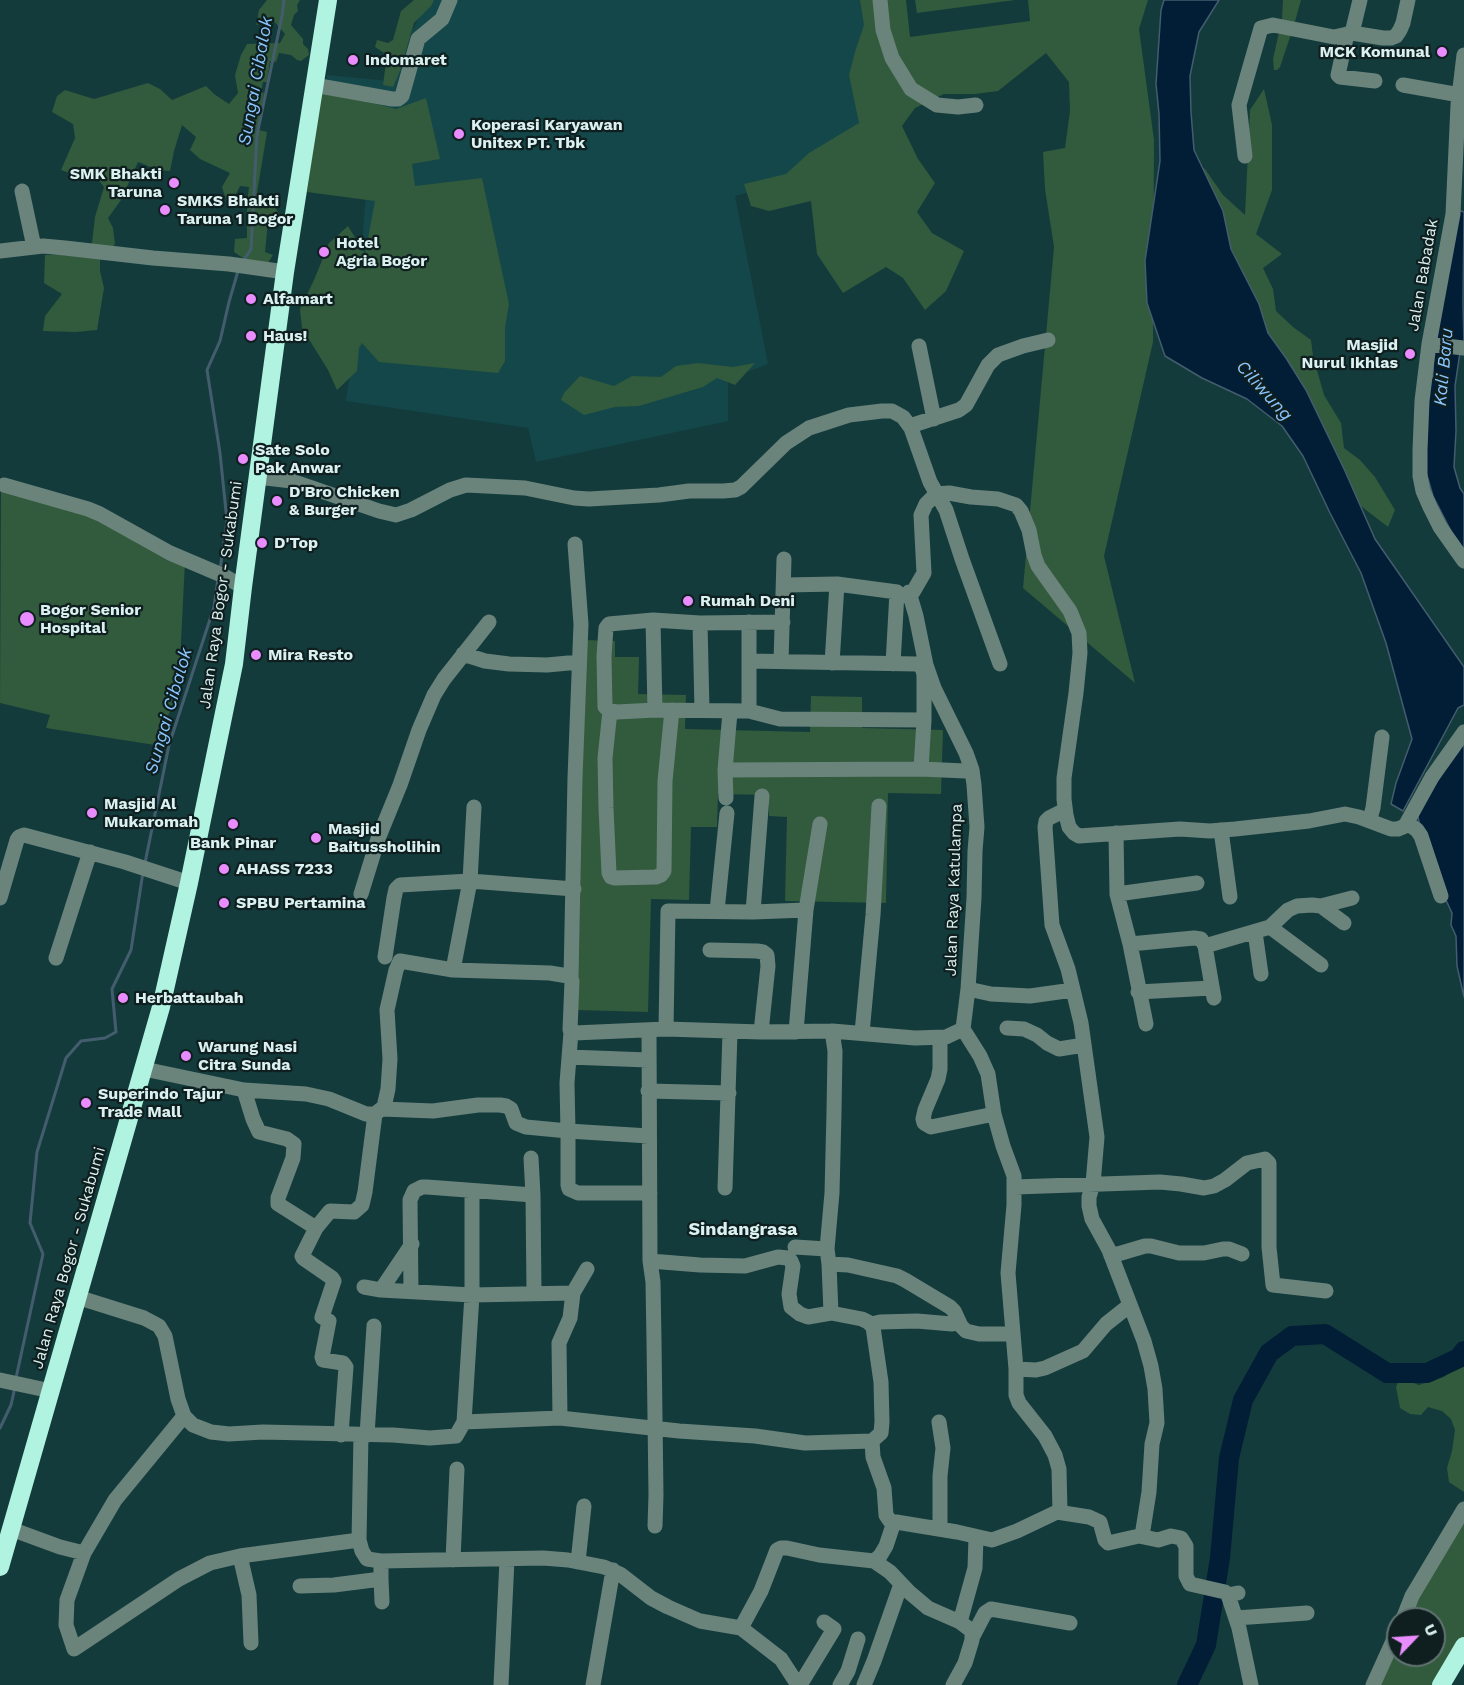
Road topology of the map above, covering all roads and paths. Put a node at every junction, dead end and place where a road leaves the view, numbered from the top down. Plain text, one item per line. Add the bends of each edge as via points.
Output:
1 (328, 0) edge
2 (450, 0) edge
3 (880, 0) edge
4 (1360, 0) edge
5 (1408, 0) edge
6 (1350, 33) junction
7 (1464, 55) edge
8 (1376, 81) dead end
9 (314, 85) junction
10 (1403, 85) dead end
11 (1460, 95) junction
12 (975, 105) dead end
13 (1245, 156) dead end
14 (22, 191) dead end
15 (34, 247) junction
16 (0, 251) edge
17 (285, 272) junction
18 (1048, 340) dead end
19 (1430, 344) junction
20 (919, 346) dead end
21 (1464, 348) edge
22 (934, 419) junction
23 (910, 426) junction
24 (257, 477) junction
25 (4, 485) dead end
26 (936, 494) junction
27 (575, 544) dead end
28 (784, 559) dead end
29 (1464, 561) edge
30 (837, 584) junction
31 (785, 585) junction
32 (243, 587) junction
33 (903, 592) junction
34 (653, 620) junction
35 (489, 622) dead end
36 (700, 622) junction
37 (749, 622) junction
38 (783, 622) junction
39 (463, 654) junction
40 (749, 661) junction
41 (579, 662) junction
42 (781, 662) junction
43 (832, 663) junction
44 (892, 664) junction
45 (1000, 664) dead end
46 (655, 710) junction
47 (672, 710) junction
48 (702, 710) junction
49 (610, 711) junction
50 (730, 711) junction
51 (749, 711) junction
52 (924, 720) junction
53 (1464, 732) edge
54 (1382, 736) dead end
55 (921, 769) junction
56 (725, 770) junction
57 (965, 771) dead end
58 (762, 796) dead end
59 (879, 806) dead end
60 (474, 807) dead end
61 (1065, 810) junction
62 (1366, 819) junction
63 (1408, 822) junction
64 (819, 824) dead end
65 (1221, 830) junction
66 (1116, 833) junction
67 (90, 852) junction
68 (470, 881) junction
69 (189, 883) junction
70 (1197, 883) dead end
71 (574, 889) junction
72 (361, 894) dead end
73 (1117, 894) junction
74 (1441, 896) dead end
75 (1230, 897) dead end
76 (0, 898) edge
77 (1352, 898) dead end
78 (1321, 906) junction
79 (806, 910) junction
80 (717, 911) junction
81 (753, 912) junction
82 (1344, 923) dead end
83 (1270, 927) junction
84 (1255, 932) junction
85 (1130, 944) junction
86 (1205, 946) junction
87 (710, 950) dead end
88 (385, 957) dead end
89 (56, 958) dead end
90 (1321, 965) dead end
91 (453, 970) junction
92 (1260, 975) dead end
93 (571, 978) junction
94 (969, 989) junction
95 (1073, 990) junction
96 (1138, 992) junction
97 (1146, 1024) dead end
98 (1006, 1028) dead end
99 (666, 1029) junction
100 (963, 1029) junction
101 (649, 1030) junction
102 (832, 1031) junction
103 (571, 1032) junction
104 (730, 1032) junction
105 (761, 1032) junction
106 (796, 1032) junction
107 (862, 1033) junction
108 (940, 1038) junction
109 (1084, 1045) junction
110 (569, 1057) junction
111 (648, 1060) junction
112 (144, 1070) junction
113 (244, 1090) junction
114 (648, 1091) junction
115 (729, 1093) junction
116 (379, 1111) junction
117 (994, 1114) junction
118 (568, 1131) junction
119 (649, 1136) junction
120 (531, 1158) dead end
121 (1093, 1184) junction
122 (1015, 1187) junction
123 (724, 1188) dead end
124 (472, 1191) junction
125 (650, 1193) junction
126 (533, 1195) junction
127 (316, 1228) junction
128 (411, 1244) junction
129 (795, 1247) dead end
130 (1242, 1254) dead end
131 (828, 1256) junction
132 (1111, 1256) junction
133 (650, 1261) junction
134 (587, 1269) dead end
135 (364, 1287) dead end
136 (381, 1290) junction
137 (411, 1291) junction
138 (1326, 1291) dead end
139 (534, 1293) junction
140 (573, 1293) junction
141 (472, 1295) junction
142 (77, 1297) junction
143 (1130, 1305) junction
144 (831, 1313) junction
145 (957, 1317) junction
146 (871, 1324) junction
147 (375, 1326) dead end
148 (1013, 1334) junction
149 (1016, 1369) junction
150 (4, 1381) edge
151 (51, 1391) junction
152 (184, 1416) junction
153 (560, 1418) junction
154 (464, 1422) junction
155 (939, 1422) dead end
156 (655, 1427) junction
157 (341, 1435) junction
158 (364, 1435) junction
159 (872, 1441) junction
160 (457, 1470) dead end
161 (584, 1506) dead end
162 (1464, 1509) edge
163 (1059, 1512) junction
164 (894, 1522) junction
165 (655, 1526) dead end
166 (11, 1529) junction
167 (940, 1529) junction
168 (1142, 1536) junction
169 (976, 1537) junction
170 (359, 1540) junction
171 (84, 1553) junction
172 (240, 1556) junction
173 (453, 1560) junction
174 (507, 1560) junction
175 (381, 1561) junction
176 (578, 1562) junction
177 (874, 1562) junction
178 (0, 1567) edge
179 (613, 1570) junction
180 (381, 1579) junction
181 (902, 1584) junction
182 (300, 1586) dead end
183 (382, 1602) dead end
184 (1408, 1607) edge
185 (1307, 1614) dead end
186 (1236, 1618) junction
187 (824, 1622) dead end
188 (960, 1622) junction
189 (1070, 1623) dead end
190 (741, 1628) junction
191 (973, 1636) junction
192 (858, 1639) dead end
193 (251, 1644) dead end
194 (1464, 1646) edge
195 (1386, 1656) edge
196 (501, 1685) edge
197 (593, 1685) edge
198 (799, 1685) edge
199 (840, 1685) edge
200 (864, 1685) edge
201 (953, 1685) edge
202 (1251, 1685) edge
203 (1373, 1685) edge
204 (1442, 1685) edge

1 - 9 highway, Jalan Raya Bogor - Sukabumi
2 - 9 street via 442,20 418,39 398,99
3 - 12 street via 883,30 892,58 911,89 937,105
4 - 6 street
5 - 6 street via 1396,36
6 - 8 street via 1338,75
6 - 13 street via 1334,37 1273,25 1261,28 1239,105
7 - 11 street, Jalan Babadak
9 - 17 highway, Jalan Raya Bogor - Sukabumi
10 - 11 street
11 - 19 street, Jalan Babadak via 1453,213
14 - 15 street
15 - 16 street
15 - 17 street
17 - 24 highway, Jalan Raya Bogor - Sukabumi
18 - 22 street via 998,355 988,365 966,405
19 - 21 street
19 - 29 street, Jalan Babadak via 1422,401 1420,476 1434,516
20 - 22 street
22 - 23 street
23 - 24 street via 899,414 886,411 849,415 813,426 786,443 741,487 723,491 589,499 518,487 466,485 396,514 292,481
23 - 26 street
24 - 32 highway, Jalan Raya Bogor - Sukabumi
25 - 32 street via 100,514
26 - 33 street via 921,515 924,573 913,592
26 - 45 street via 946,510
26 - 61 street via 1001,499 1016,505 1029,530 1038,566 1076,622 1080,652 1065,778
27 - 41 street via 581,624
28 - 31 street
30 - 31 street
30 - 33 street
30 - 43 street
31 - 38 street
32 - 69 highway, Jalan Raya Bogor - Sukabumi via 234,664
33 - 44 street
33 - 94 street, Jalan Raya Katulampa via 916,616 928,672 972,770 977,827
34 - 36 street
34 - 46 street
34 - 49 street via 607,626 604,703
35 - 39 street
36 - 37 street
36 - 48 street
37 - 38 street
37 - 40 street
38 - 42 street
39 - 41 street via 509,664
39 - 72 street via 438,687 428,709
40 - 42 street
40 - 51 street
41 - 71 street
42 - 43 street
43 - 44 street
44 - 52 street via 914,663 922,667
46 - 47 street
46 - 49 street
47 - 48 street
47 - 49 street via 665,781 664,871 656,877 614,878 609,873 606,807 605,758
48 - 50 street
50 - 51 street
50 - 56 street
51 - 52 street via 780,719
52 - 55 street
53 - 63 street via 1432,777
54 - 62 street via 1373,807
55 - 56 street
55 - 57 street
56 - 80 street via 727,806
58 - 81 street
59 - 107 street
60 - 68 street
61 - 66 street via 1070,827 1079,836
61 - 95 street via 1045,824 1052,925
62 - 63 street via 1395,830
62 - 65 street via 1345,814
63 - 74 street via 1421,836
64 - 79 street
65 - 66 street
65 - 75 street
66 - 73 street
67 - 69 street
67 - 76 street via 21,835
67 - 89 street
68 - 71 street
68 - 88 street via 398,887
68 - 91 street
69 - 112 highway, Jalan Raya Bogor - Sukabumi
70 - 73 street
71 - 93 street
73 - 85 street
77 - 78 street
78 - 82 street
78 - 83 street via 1303,904 1292,908
79 - 81 street
79 - 106 street
80 - 81 street
80 - 99 street via 668,911
83 - 84 street
83 - 90 street
84 - 86 street
84 - 92 street
85 - 86 street via 1194,938 1201,939
85 - 96 street
86 - 96 street via 1213,993
87 - 105 street via 758,951 767,955
91 - 93 street via 555,973
91 - 116 street via 398,963 387,1010 390,1076 386,1100
93 - 103 street
94 - 95 street via 1021,996
94 - 100 street, Jalan Raya Katulampa
95 - 109 street
96 - 97 street
98 - 109 street via 1024,1029 1059,1049
99 - 101 street
99 - 104 street
100 - 108 street
100 - 117 street via 988,1074
101 - 103 street
101 - 111 street
102 - 106 street
102 - 107 street
102 - 131 street via 834,1122
103 - 110 street
104 - 105 street
104 - 115 street
105 - 106 street
107 - 108 street
108 - 117 street via 940,1069 924,1123 931,1127
109 - 121 street via 1096,1137
110 - 111 street
110 - 118 street
111 - 114 street
112 - 113 street
112 - 142 highway, Jalan Raya Bogor - Sukabumi
113 - 116 street via 306,1094 366,1114
113 - 127 street via 259,1132 288,1138 294,1144 278,1204
114 - 115 street
114 - 119 street
115 - 123 street
116 - 118 street via 433,1111 500,1104 511,1109 518,1124
116 - 127 street via 362,1205 354,1212 330,1211
117 - 122 street
118 - 119 street
118 - 125 street via 571,1191
119 - 125 street
120 - 126 street
121 - 122 street
121 - 132 street via 1090,1213
121 - 138 street via 1160,1182 1204,1188 1247,1163 1267,1160 1273,1285
122 - 148 street via 1008,1273
124 - 126 street
124 - 128 street via 422,1187 414,1191 410,1200
124 - 141 street
125 - 133 street
126 - 139 street
127 - 157 street via 302,1256 334,1281 321,1317 329,1321 322,1358 346,1367
128 - 136 street
128 - 137 street
129 - 131 street
130 - 132 street via 1229,1249 1179,1253 1145,1246
131 - 144 street
131 - 145 street via 897,1276 944,1304
132 - 143 street
133 - 144 street via 745,1266 788,1258 793,1266 791,1307 808,1317
133 - 156 street
134 - 140 street
135 - 136 street
136 - 137 street
137 - 141 street
139 - 140 street
139 - 141 street
140 - 153 street via 570,1318 559,1343
141 - 154 street
142 - 151 highway, Jalan Raya Bogor - Sukabumi
142 - 152 street via 159,1326 165,1336
143 - 149 street via 1102,1328 1083,1351 1045,1368
143 - 168 street via 1151,1366 1157,1413
144 - 146 street
145 - 146 street via 952,1324
145 - 148 street via 963,1329 971,1333
146 - 159 street via 880,1374 882,1422 881,1433
147 - 158 street
148 - 149 street
149 - 163 street via 1019,1403 1049,1442 1058,1462
150 - 151 street
151 - 166 highway, Jalan Raya Bogor - Sukabumi
152 - 157 street via 197,1427 221,1433
152 - 171 street via 116,1500
153 - 154 street
153 - 156 street
154 - 158 street via 456,1436
155 - 167 street via 943,1448
156 - 159 street via 805,1443
156 - 165 street
157 - 158 street
158 - 170 street
159 - 164 street via 884,1488 886,1515
160 - 173 street
161 - 176 street
162 - 184 street
163 - 168 street via 1096,1519 1108,1543
163 - 169 street via 995,1539
164 - 167 street
164 - 177 street via 886,1546
166 - 171 street
166 - 178 highway, Jalan Raya Bogor - Sukabumi
167 - 169 street
168 - 186 street via 1181,1538 1186,1546 1190,1584 1228,1593
169 - 188 street via 975,1568
170 - 172 street
170 - 175 street via 365,1558
171 - 172 street via 67,1600 66,1625 74,1649 185,1576 210,1563
172 - 193 street via 249,1595
173 - 174 street
173 - 175 street
174 - 176 street via 543,1558
174 - 196 street
175 - 180 street
176 - 179 street
177 - 181 street
177 - 190 street via 786,1548 777,1550
179 - 190 street via 668,1608 700,1620
179 - 197 street
180 - 182 street
180 - 183 street
181 - 188 street via 928,1608
181 - 200 street
185 - 186 street
186 - 202 street
187 - 198 street via 834,1629
188 - 191 street via 971,1629
189 - 191 street via 991,1609
190 - 198 street via 781,1659
191 - 201 street
192 - 199 street
194 - 204 highway
195 - 203 street

